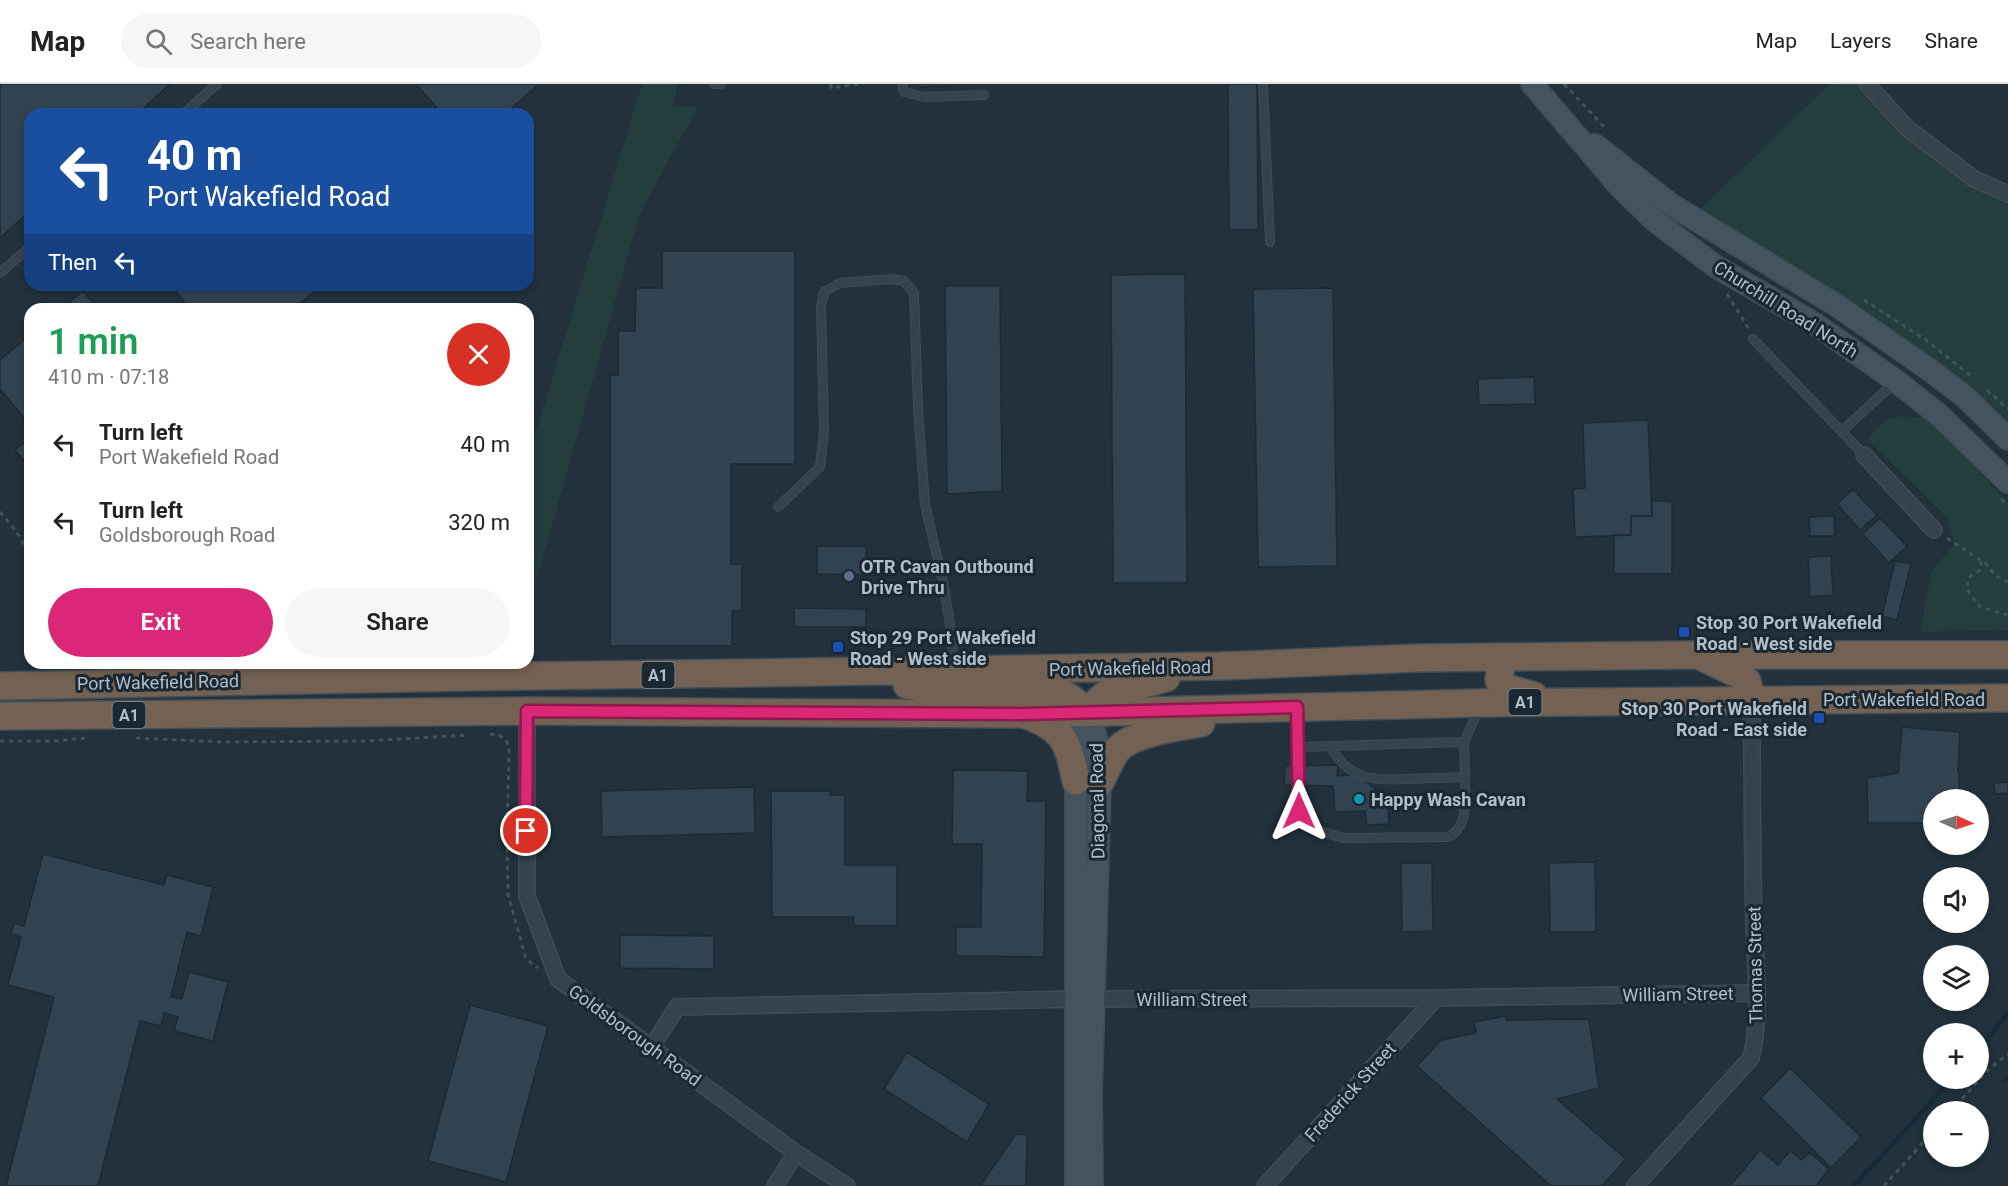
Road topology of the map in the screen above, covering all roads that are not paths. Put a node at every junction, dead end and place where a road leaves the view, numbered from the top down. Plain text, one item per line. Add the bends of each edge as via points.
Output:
1 (218, 84) edge
2 (714, 84) edge
3 (721, 84) edge
4 (902, 84) edge
5 (1263, 84) edge
6 (1532, 84) edge
7 (1867, 84) edge
8 (984, 95) dead end
9 (190, 108) edge
10 (1572, 129) junction
11 (2008, 194) edge
12 (1270, 242) dead end
13 (24, 252) edge
14 (0, 273) edge
15 (1753, 339) road end
16 (1927, 368) junction
17 (1896, 381) junction
18 (1842, 431) junction
19 (2008, 439) edge
20 (1864, 455) joint
21 (2008, 482) edge
22 (778, 507) dead end
23 (1935, 530) road end
24 (2006, 654) edge
25 (1698, 655) junction
26 (1502, 657) junction
27 (1221, 666) junction
28 (954, 671) junction
29 (810, 673) junction
30 (178, 681) junction
31 (0, 686) edge
32 (2008, 698) edge
33 (1752, 700) junction
34 (1555, 702) junction
35 (1481, 703) junction
36 (1297, 707) junction
37 (527, 711) junction
38 (1086, 712) junction
39 (258, 714) junction
40 (1024, 714) junction
41 (0, 716) edge
42 (1464, 742) junction
43 (1330, 746) junction
44 (1299, 747) junction
45 (1465, 777) junction
46 (1088, 781) junction
47 (1756, 993) junction
48 (1436, 998) junction
49 (1085, 999) junction
50 (651, 1048) junction
51 (796, 1154) junction
52 (776, 1186) edge
53 (847, 1186) edge
54 (1076, 1186) edge
55 (1092, 1186) edge
56 (1264, 1186) edge
57 (1635, 1186) edge

1 - 9 lane
2 - 3 lane
4 - 8 lane via 904,92 924,97
5 - 12 lane
6 - 10 street, Churchill Road North
7 - 11 street via 1907,128 1974,179
10 - 16 street, Churchill Road North via 1670,204 1836,305
10 - 17 street, Churchill Road North via 1621,188 1655,221 1715,266 1815,324
13 - 14 lane
15 - 18 lane
16 - 17 street
16 - 19 street, Churchill Road North via 1964,396
17 - 18 lane
17 - 21 street, Churchill Road North via 1939,415
18 - 20 lane
20 - 23 street
22 - 28 lane via 820,467 824,431 820,307 824,292 840,283 904,281 914,293 925,504 944,586
24 - 25 highway, Port Wakefield Road / A1
25 - 26 highway, Port Wakefield Road / A1
25 - 33 highway via 1740,675 1747,681
26 - 27 highway, Port Wakefield Road / A1
26 - 34 highway via 1499,680 1503,687
27 - 28 highway, Port Wakefield Road / A1
27 - 38 highway via 1106,694
28 - 29 highway, Port Wakefield Road / A1
29 - 30 highway, Port Wakefield Road / A1
29 - 38 highway via 957,692 1051,690 1063,692
30 - 31 highway, Port Wakefield Road / A1
30 - 39 highway via 254,703
32 - 33 highway, Port Wakefield Road / A1
33 - 34 highway, Port Wakefield Road / A1
33 - 47 street, Thomas Street
34 - 35 highway, Port Wakefield Road / A1
35 - 36 highway, Port Wakefield Road / A1
35 - 42 lane
36 - 38 highway, Port Wakefield Road / A1
36 - 44 lane
36 - 46 highway via 1146,735 1119,748
37 - 39 highway, Port Wakefield Road / A1
37 - 40 highway, Port Wakefield Road / A1
37 - 50 street, Goldsborough Road via 527,896 558,979
38 - 40 highway, Port Wakefield Road / A1
38 - 46 street, Diagonal Road via 1081,727
39 - 41 highway, Port Wakefield Road / A1
40 - 46 highway via 1047,723 1065,742
42 - 43 lane
42 - 45 lane
43 - 44 lane
43 - 45 lane via 1349,769 1374,780
44 - 45 lane via 1299,811 1307,824 1343,838 1452,836 1464,815
46 - 49 street, Diagonal Road
47 - 48 street, William Street
47 - 57 street, Thomas Street via 1751,1058
48 - 49 street, William Street
48 - 56 street, Frederick Street
49 - 50 street, William Street via 677,1007
49 - 54 street, Diagonal Road
49 - 55 street, Diagonal Road
50 - 51 street, Goldsborough Road
51 - 52 street
51 - 53 street, Goldsborough Road

